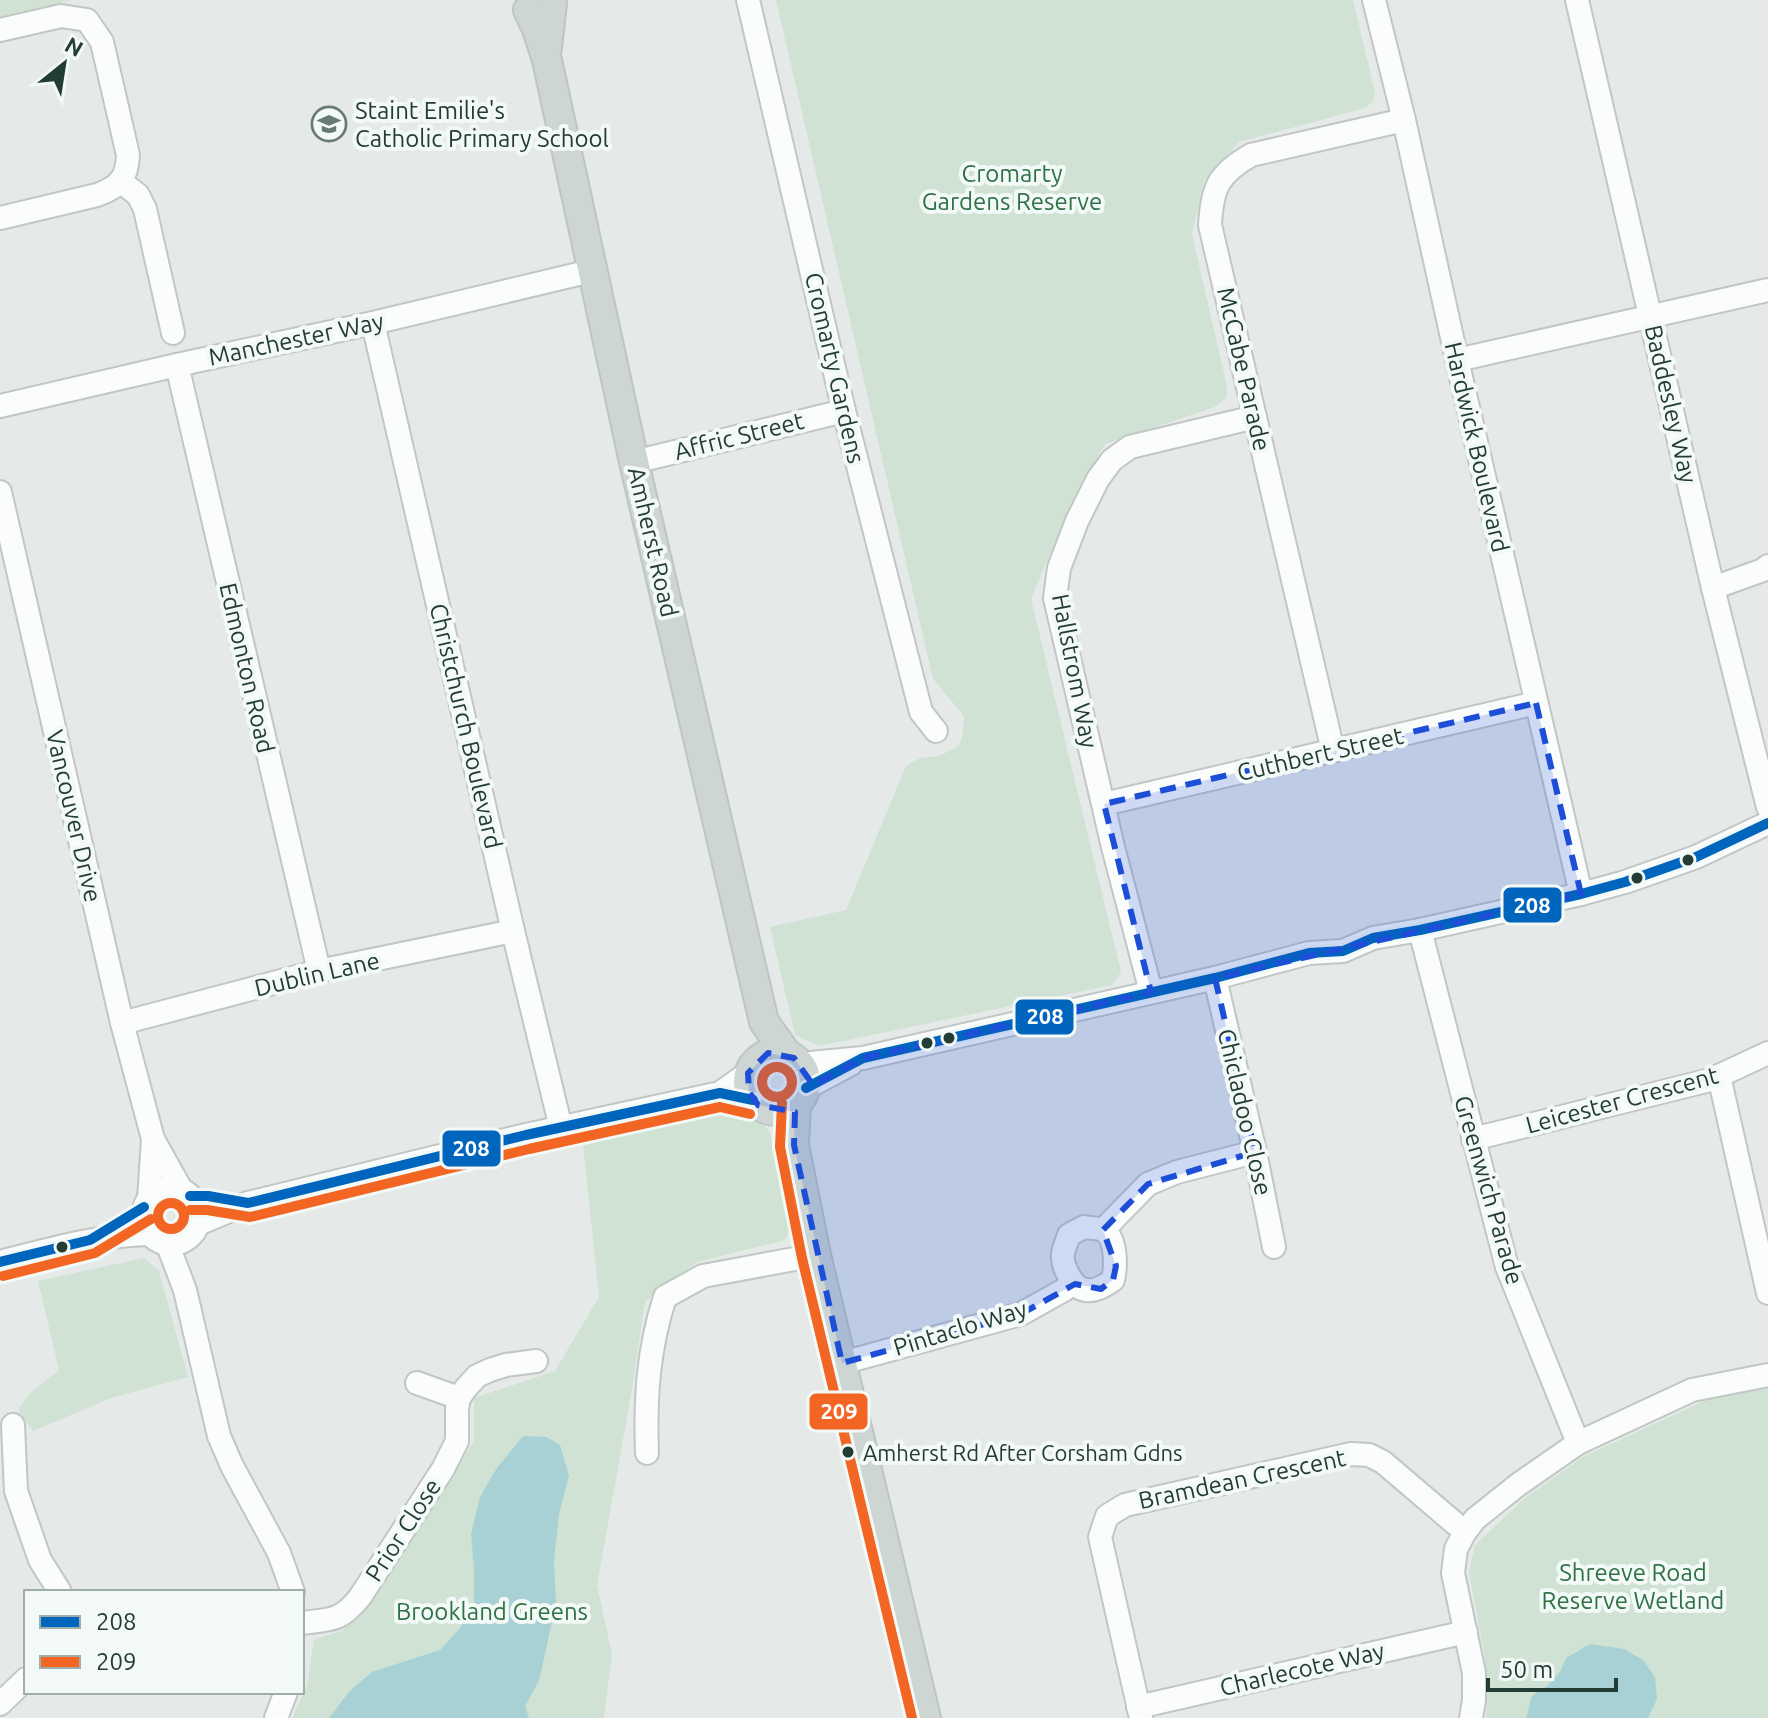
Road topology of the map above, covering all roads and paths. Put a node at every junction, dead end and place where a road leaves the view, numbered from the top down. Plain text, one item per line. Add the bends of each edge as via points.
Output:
1 (748, 0) edge
2 (1374, 0) edge
3 (1577, 0) edge
4 (538, 3) edge
5 (0, 30) edge
6 (1404, 120) junction
7 (120, 181) junction
8 (0, 218) edge
9 (591, 271) junction
10 (1768, 290) edge
11 (1650, 316) junction
12 (373, 323) junction
13 (173, 333) dead end
14 (1457, 360) junction
15 (177, 365) junction
16 (0, 406) edge
17 (844, 411) junction
18 (1255, 417) junction
19 (634, 462) junction
20 (0, 492) edge
21 (1768, 566) edge
22 (1713, 588) junction
23 (1536, 703) junction
24 (936, 731) dead end
25 (1333, 751) junction
26 (1104, 804) junction
27 (1768, 807) edge
28 (1768, 823) edge
29 (1581, 894) junction
30 (1420, 930) junction
31 (513, 931) junction
32 (319, 971) junction
33 (1215, 978) junction
34 (1151, 992) junction
35 (122, 1023) junction
36 (1768, 1053) edge
37 (1719, 1076) junction
38 (777, 1082) junction
39 (561, 1128) junction
40 (153, 1139) junction
41 (1473, 1139) junction
42 (1255, 1152) junction
43 (186, 1193) junction
44 (147, 1203) junction
45 (248, 1203) junction
46 (1103, 1230) junction
47 (175, 1235) junction
48 (90, 1240) junction
49 (1274, 1247) dead end
50 (1764, 1253) edge
51 (816, 1255) junction
52 (0, 1262) edge
53 (1072, 1282) junction
54 (1768, 1293) edge
55 (536, 1361) dead end
56 (842, 1363) junction
57 (1768, 1375) edge
58 (417, 1383) dead end
59 (459, 1398) junction
60 (13, 1425) dead end
61 (1578, 1443) junction
62 (647, 1453) dead end
63 (1465, 1532) junction
64 (59, 1590) edge
65 (292, 1590) edge
66 (304, 1623) edge
67 (1466, 1632) junction
68 (24, 1681) edge
69 (285, 1694) edge
70 (0, 1704) edge
71 (1140, 1712) edge
72 (276, 1718) edge
73 (926, 1718) edge
74 (1471, 1718) edge

1 - 17 street, Cromarty Gardens
2 - 6 street, Hardwick Boulevard
3 - 11 street, Baddesley Way
4 - 9 main road, Amherst Road via 548,26 547,60
5 - 7 street via 61,16 87,20 102,42 128,155 128,169
6 - 14 street, Hardwick Boulevard
6 - 18 street, McCabe Parade via 1251,155 1218,182 1210,225
7 - 8 street via 97,195
7 - 13 street via 138,195 145,209
9 - 12 street, Manchester Way
9 - 19 main road, Amherst Road
10 - 11 street
11 - 14 street
11 - 22 street, Baddesley Way
12 - 15 street, Manchester Way
12 - 31 street, Christchurch Boulevard
14 - 23 street, Hardwick Boulevard
15 - 16 street, Manchester Way
15 - 32 street, Edmonton Road
17 - 19 street, Affric Street
17 - 24 street, Cromarty Gardens via 921,712
18 - 25 street, McCabe Parade
18 - 26 street, Hallstrom Way via 1130,447 1098,479 1077,521 1059,568 1055,598
19 - 38 main road, Amherst Road
20 - 35 street, Vancouver Drive
21 - 22 street
22 - 27 street, Baddesley Way
23 - 25 street, Cuthbert Street
23 - 29 street, Hardwick Boulevard
25 - 26 street, Cuthbert Street
26 - 34 street, Hallstrom Way
28 - 29 street via 1696,857
29 - 30 street
30 - 33 street
30 - 41 street, Greenwich Parade
31 - 32 street, Dublin Lane
31 - 39 street, Christchurch Boulevard
32 - 35 street, Dublin Lane
33 - 34 street
33 - 42 street, Chicladoo Close
34 - 38 street
35 - 40 street, Vancouver Drive
36 - 37 street, Leicester Crescent
37 - 41 street, Leicester Crescent
37 - 50 street
38 - 39 street
38 - 51 main road, Amherst Road
39 - 45 street
40 - 43 street, Vancouver Drive
40 - 44 street, Vancouver Drive
41 - 61 street, Greenwich Parade via 1507,1267
42 - 46 street via 1148,1184
42 - 49 street, Chicladoo Close
43 - 44 street via 168,1188
43 - 45 street
43 - 47 street via 198,1209
44 - 47 street via 144,1222
44 - 48 street
45 - 47 street
46 - 53 street via 1084,1227 1069,1235 1063,1264
46 - 53 street via 1114,1252 1113,1280 1092,1291
47 - 48 street
47 - 65 street via 219,1436
48 - 52 street
50 - 54 street
51 - 56 main road, Amherst Road
51 - 62 street via 703,1276 665,1297 646,1392
53 - 56 street, Pintaclo Way via 1021,1314
55 - 59 street via 477,1376
56 - 73 main road, Amherst Road
57 - 61 street via 1692,1390
58 - 59 street
59 - 66 street, Prior Close via 453,1450 360,1597 338,1618
60 - 64 street via 16,1491 40,1560
61 - 63 street via 1519,1484
63 - 67 street via 1453,1573
63 - 71 street, Bramdean Crescent via 1369,1455 1351,1454 1125,1505 1107,1516 1100,1537
67 - 71 street, Charlecote Way
67 - 74 street via 1474,1673
68 - 70 street
69 - 72 street

